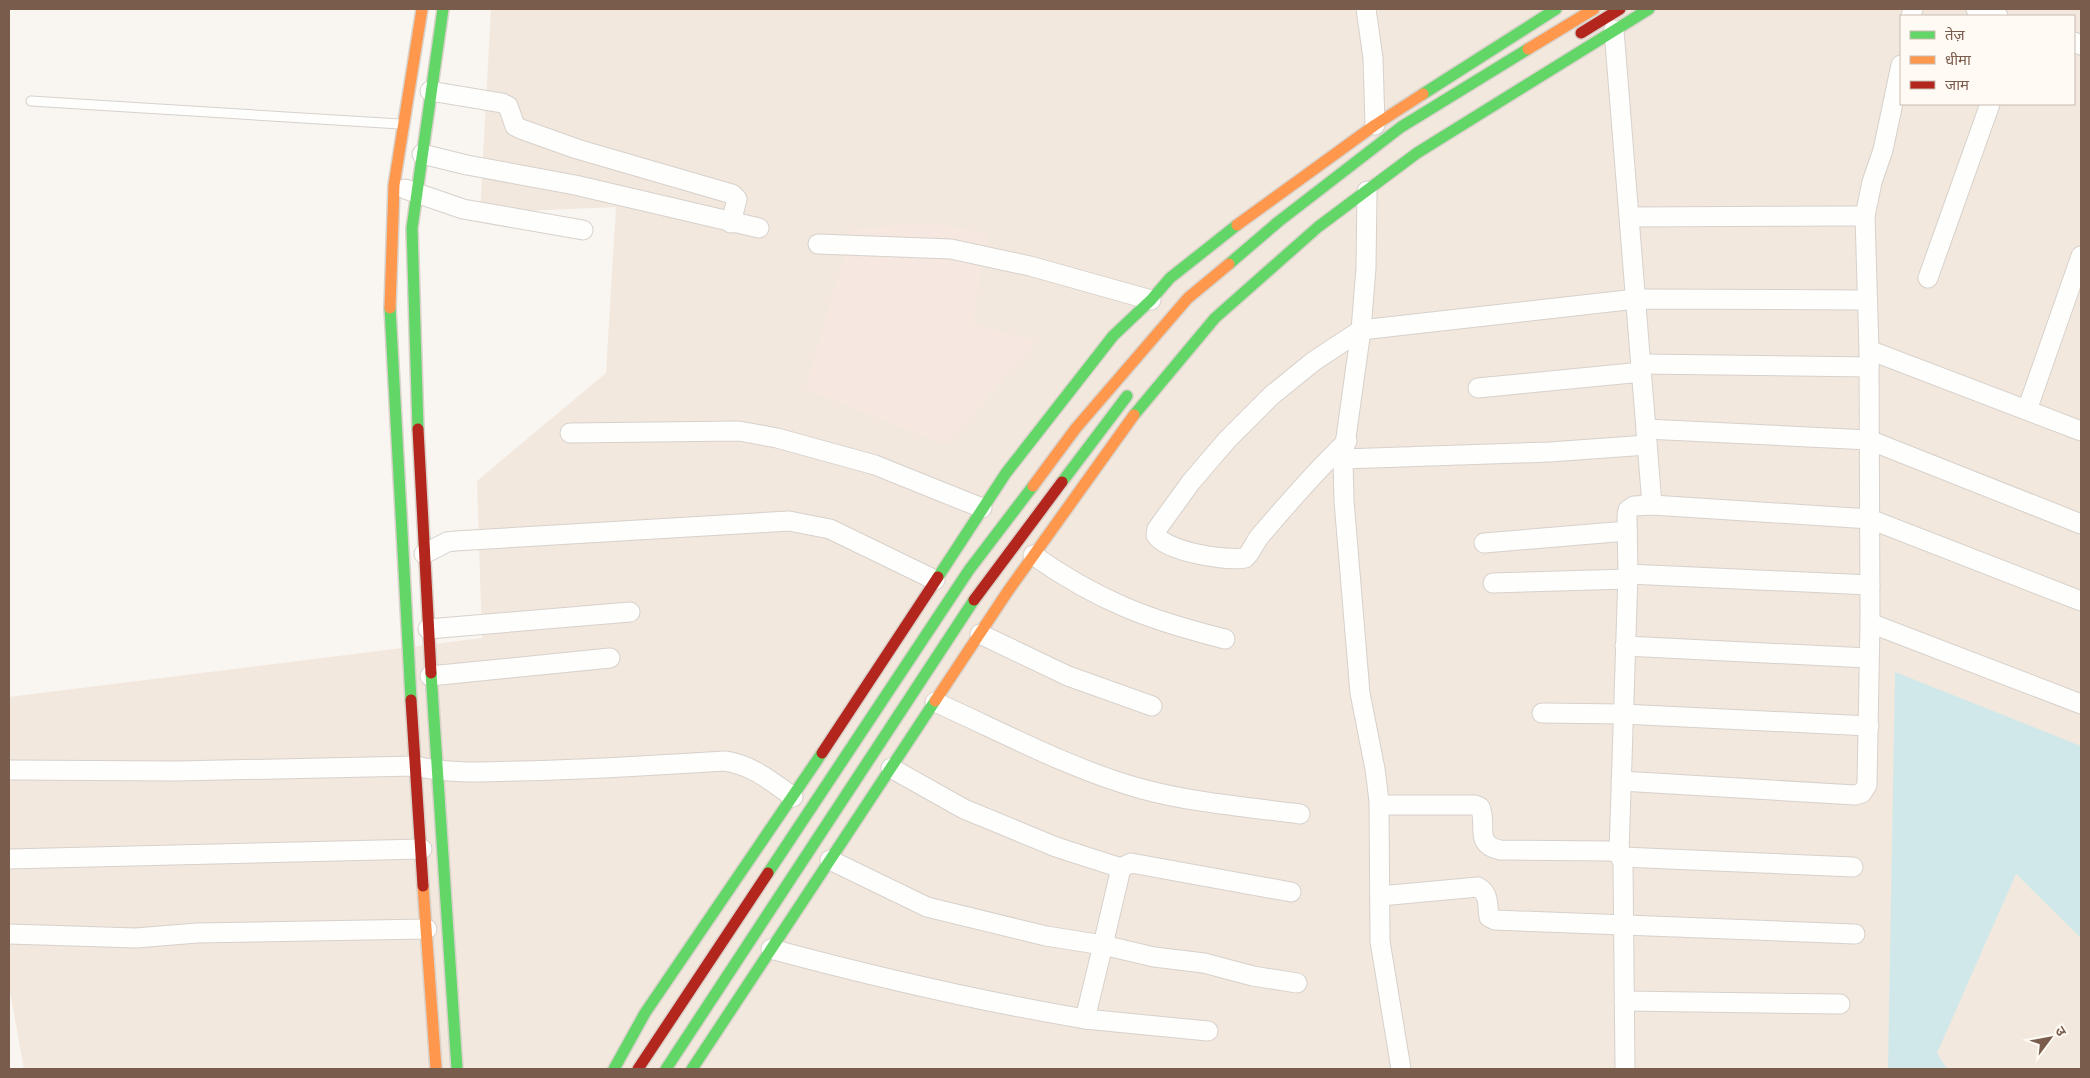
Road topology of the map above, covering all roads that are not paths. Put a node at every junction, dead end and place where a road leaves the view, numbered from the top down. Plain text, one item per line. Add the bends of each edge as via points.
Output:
1 (422, 9) edge
2 (443, 9) edge
3 (1366, 9) edge
4 (1556, 9) edge
5 (1594, 9) edge
6 (1620, 9) edge
7 (1649, 9) edge
8 (1976, 9) edge
9 (1995, 15) edge
10 (1614, 30) junction
11 (1571, 39) dead end
12 (1900, 70) edge
13 (430, 91) junction
14 (31, 101) dead end
15 (1990, 105) edge
16 (414, 125) junction
17 (1376, 125) junction
18 (422, 154) junction
19 (394, 185) junction
20 (1367, 191) junction
21 (417, 193) junction
22 (1336, 193) dead end
23 (1864, 216) junction
24 (1630, 217) junction
25 (731, 223) junction
26 (759, 228) dead end
27 (1290, 228) dead end
28 (583, 230) dead end
29 (818, 244) dead end
30 (2081, 256) edge
31 (1928, 278) dead end
32 (1636, 299) junction
33 (1151, 300) junction
34 (1868, 300) junction
35 (1361, 330) junction
36 (1869, 358) junction
37 (1641, 368) junction
38 (1137, 385) dead end
39 (1478, 388) dead end
40 (2026, 410) junction
41 (2081, 431) edge
42 (570, 433) dead end
43 (1647, 437) junction
44 (1869, 440) junction
45 (1345, 450) junction
46 (1652, 505) junction
47 (982, 508) junction
48 (1870, 519) junction
49 (2081, 524) edge
50 (1627, 531) junction
51 (1484, 543) dead end
52 (424, 554) junction
53 (1033, 556) junction
54 (1628, 577) junction
55 (935, 580) junction
56 (1493, 583) dead end
57 (1870, 585) junction
58 (2081, 601) edge
59 (630, 612) dead end
60 (1870, 622) junction
61 (428, 629) junction
62 (980, 634) junction
63 (1226, 639) dead end
64 (1626, 646) junction
65 (610, 658) dead end
66 (1868, 658) junction
67 (430, 676) junction
68 (935, 702) junction
69 (2081, 704) edge
70 (1152, 706) dead end
71 (1542, 713) dead end
72 (1623, 714) junction
73 (1869, 726) junction
74 (415, 766) junction
75 (891, 768) junction
76 (9, 770) edge
77 (436, 771) junction
78 (1621, 781) junction
79 (792, 797) junction
80 (1379, 805) junction
81 (1300, 814) dead end
82 (422, 849) junction
83 (1621, 855) junction
84 (9, 859) edge
85 (830, 860) junction
86 (1853, 867) dead end
87 (1121, 868) junction
88 (1292, 892) dead end
89 (1380, 896) junction
90 (1624, 926) junction
91 (427, 930) junction
92 (9, 934) edge
93 (1854, 934) dead end
94 (1103, 945) junction
95 (772, 949) junction
96 (1297, 983) dead end
97 (1624, 1001) junction
98 (1840, 1004) dead end
99 (1085, 1019) junction
100 (1208, 1031) dead end
101 (436, 1069) edge
102 (457, 1069) edge
103 (614, 1069) edge
104 (638, 1069) edge
105 (666, 1069) edge
106 (692, 1069) edge
107 (1401, 1069) edge
108 (1624, 1069) edge

1 - 16 main road
2 - 13 main road
3 - 17 street via 1373,58
4 - 17 main road
5 - 104 main road via 1401,127 1278,222 1188,298 1076,428 969,570
6 - 11 main road
7 - 10 main road
8 - 9 street
10 - 20 main road via 1417,153
10 - 24 street
12 - 23 street via 1883,150
13 - 16 main road
13 - 25 street via 502,103 508,106 515,126 521,129 732,194 737,199
14 - 16 lane
15 - 31 street
16 - 18 main road
16 - 19 main road
17 - 33 main road via 1257,209 1170,278
18 - 21 main road
18 - 25 street via 574,185
19 - 21 street
19 - 74 main road via 390,300
20 - 35 street
20 - 53 main road via 1318,227 1215,318 1124,426
21 - 28 street via 463,209
21 - 52 main road via 412,228
22 - 27 main road
23 - 24 street
23 - 34 street
24 - 32 street
25 - 26 street
29 - 33 street via 951,249 1030,266
30 - 40 street
32 - 34 street
32 - 35 street
32 - 37 street
33 - 47 main road via 1113,336
34 - 36 street
35 - 45 street
35 - 45 street via 1293,377 1227,440 1191,482 1156,535 1168,544 1193,553 1245,558 1301,489
36 - 37 street
36 - 40 street
36 - 44 street
37 - 39 street
37 - 43 street
38 - 105 main road via 987,580
40 - 41 street
42 - 47 street via 748,432 875,465
43 - 44 street
43 - 45 street via 1550,452
43 - 46 street
44 - 48 street
44 - 49 street
45 - 80 street via 1350,590 1360,693 1376,770
46 - 48 street
46 - 50 street via 1634,506 1628,510
47 - 55 main road
48 - 57 street
48 - 58 street
50 - 51 street
50 - 54 street
52 - 55 street via 446,542 455,541 789,521 830,529
52 - 61 main road
53 - 62 main road
53 - 63 street via 1067,579 1118,606
54 - 56 street
54 - 57 street
54 - 64 street
55 - 79 main road
57 - 60 street
59 - 61 street
60 - 66 street
60 - 69 street
61 - 67 main road
62 - 68 main road
62 - 70 street via 1068,676
64 - 66 street
64 - 72 street
65 - 67 street
66 - 73 street
67 - 77 main road
68 - 75 main road
68 - 81 street via 1140,789 1189,801
71 - 72 street
72 - 73 street
72 - 78 street
73 - 78 street via 1867,785 1862,793 1856,795
74 - 76 street via 177,771
74 - 77 street
74 - 82 main road
75 - 85 main road
75 - 87 street via 972,813 1056,847
77 - 79 street via 574,770 725,761 754,769
77 - 102 main road
78 - 83 street
79 - 103 main road via 645,1013
80 - 83 street via 1480,806 1484,842 1490,848 1610,851
80 - 89 street
82 - 84 street
82 - 91 main road
83 - 86 street
83 - 90 street
85 - 94 street via 927,907 1046,936
85 - 95 main road
87 - 88 street via 1131,862
87 - 94 street
89 - 90 street via 1478,887 1485,890 1489,917 1495,920
89 - 107 street via 1380,941
90 - 93 street
90 - 97 street
91 - 92 street via 197,933 136,938
91 - 101 main road
94 - 96 street
94 - 99 street
95 - 99 street via 863,974
95 - 106 main road
97 - 98 street
97 - 108 street
99 - 100 street

